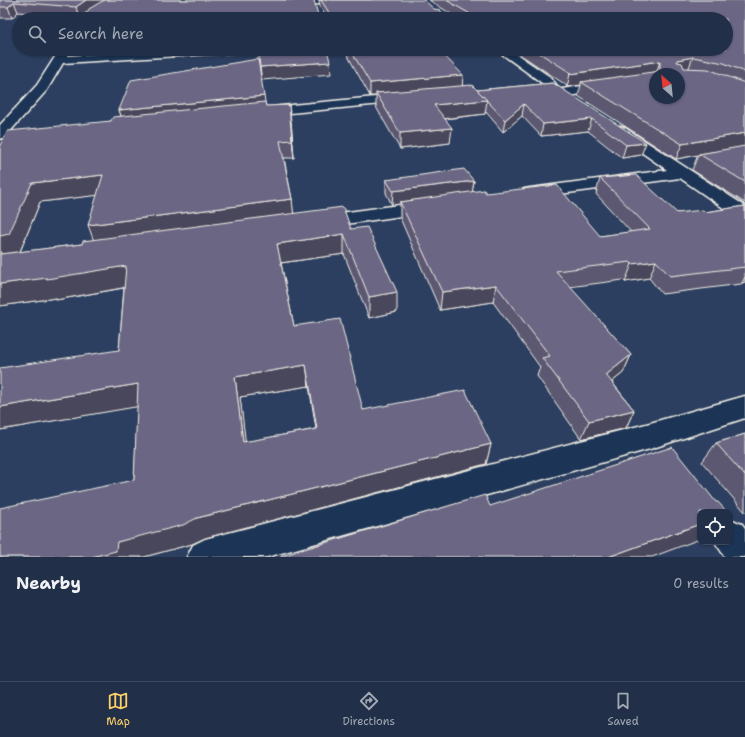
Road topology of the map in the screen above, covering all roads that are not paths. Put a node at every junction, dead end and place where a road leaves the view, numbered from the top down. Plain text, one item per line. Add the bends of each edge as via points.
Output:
1 (366, 0) edge
2 (284, 2) edge
3 (62, 56) edge
4 (511, 56) edge
5 (649, 80) edge
6 (534, 88) edge
7 (557, 90) junction
8 (418, 97) edge
9 (582, 106) edge
10 (244, 114) edge
11 (607, 123) edge
12 (0, 134) edge
13 (16, 137) edge
14 (0, 139) edge
15 (682, 167) junction
16 (515, 195) edge
17 (444, 205) edge
18 (745, 214) edge
19 (301, 224) edge
20 (745, 406) edge
21 (650, 436) junction
22 (669, 459) edge
23 (733, 540) edge
24 (242, 552) edge
25 (745, 554) edge
26 (205, 557) edge

1 - 2 street
3 - 12 street via 42,87
4 - 7 street
5 - 7 street
6 - 7 street
7 - 9 street
8 - 10 street
11 - 15 street
13 - 14 street
15 - 16 street
15 - 18 street
17 - 19 street
20 - 21 street
21 - 22 street
21 - 24 street
23 - 25 street
24 - 26 street

